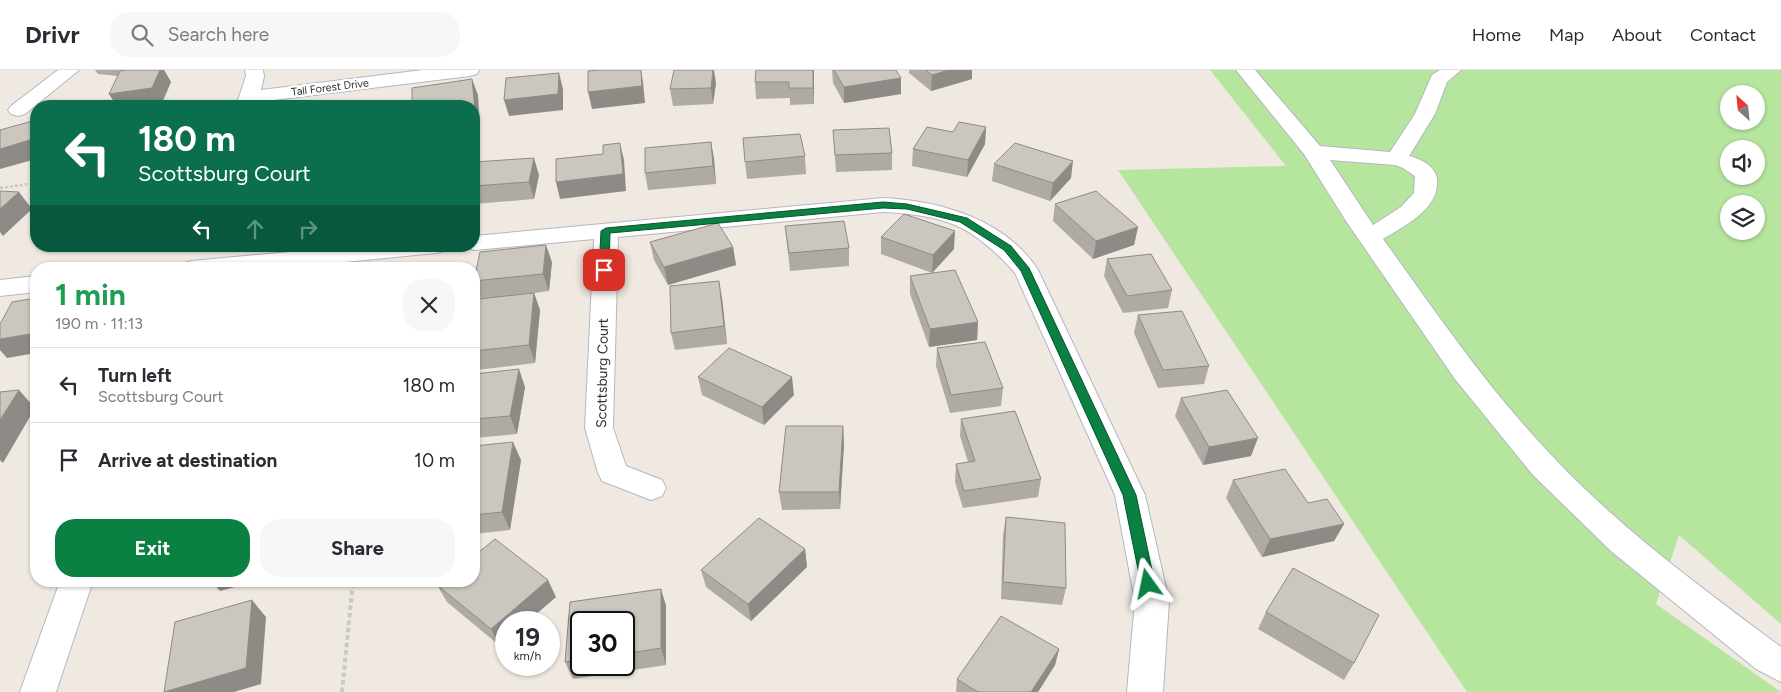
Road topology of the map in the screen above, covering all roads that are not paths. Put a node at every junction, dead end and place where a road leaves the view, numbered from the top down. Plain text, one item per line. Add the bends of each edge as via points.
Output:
1 (70, 70) edge
2 (254, 70) edge
3 (470, 70) edge
4 (1245, 70) edge
5 (1452, 70) edge
6 (31, 100) edge
7 (249, 100) edge
8 (262, 100) edge
9 (30, 101) edge
10 (18, 110) dead end
11 (1313, 151) junction
12 (1396, 159) junction
13 (606, 231) junction
14 (1369, 236) junction
15 (480, 242) edge
16 (372, 252) edge
17 (265, 262) edge
18 (30, 285) edge
19 (0, 288) edge
20 (651, 488) dead end
21 (75, 587) edge
22 (1781, 666) edge
23 (38, 692) edge
24 (1145, 692) edge

1 - 6 street
2 - 7 street via 256,76
3 - 8 street, Tall Forest Drive
4 - 11 street
5 - 12 street via 1439,79 1425,114
9 - 10 street
11 - 12 street
11 - 14 street
12 - 14 street via 1425,173 1424,193 1420,202
13 - 15 street
13 - 20 street, Scottsburg Court via 599,428 613,473
13 - 24 street via 883,205 907,206 964,220 1007,248 1026,270 1130,495 1152,601
14 - 22 street via 1465,372 1544,467 1622,542
16 - 17 street
18 - 19 street
21 - 23 street

